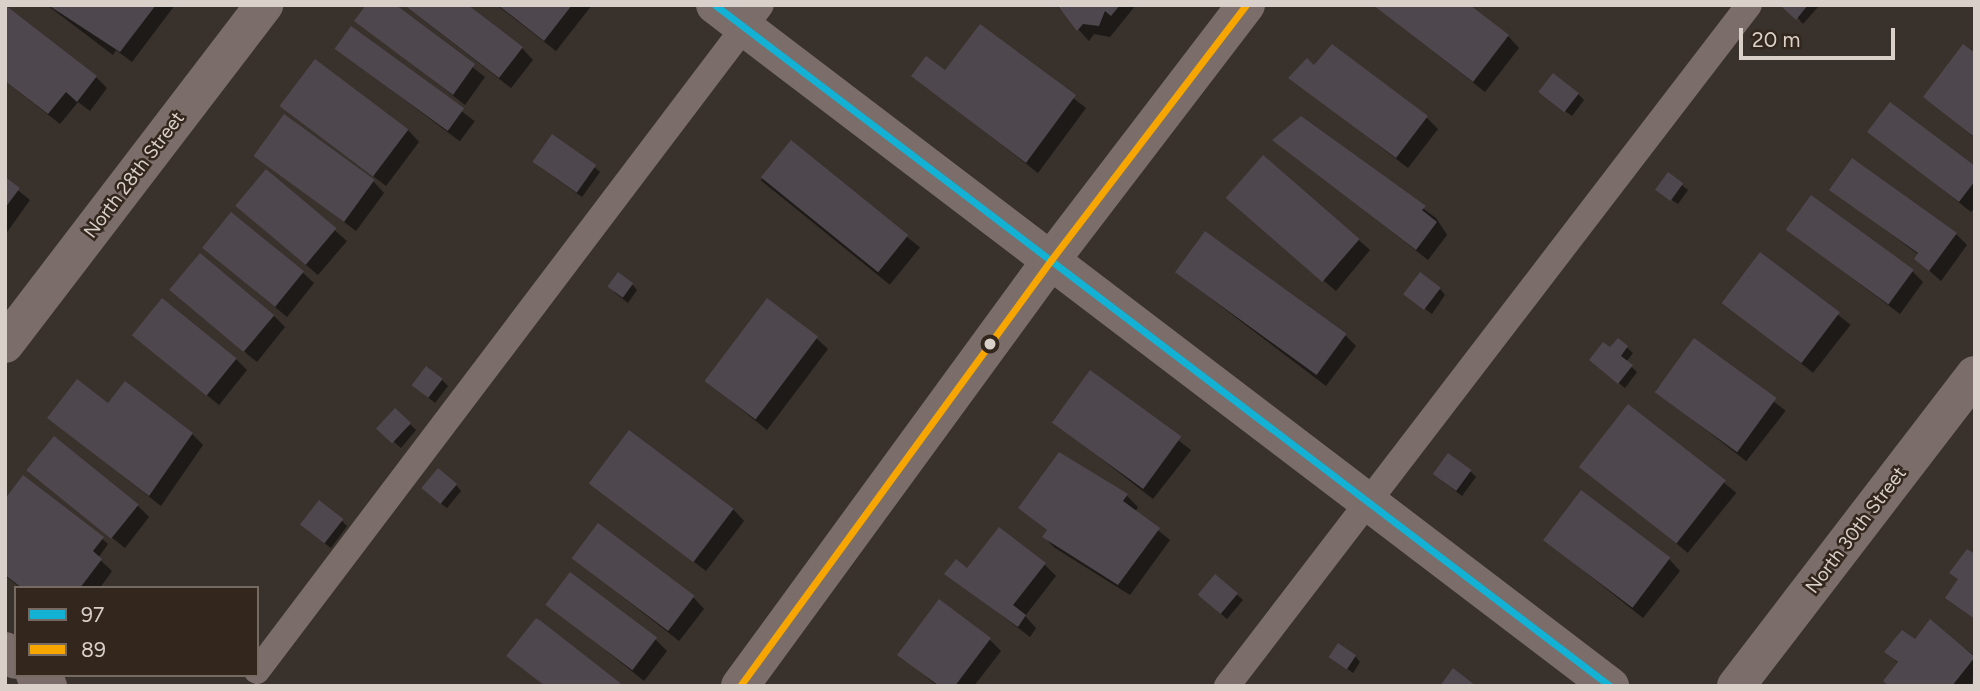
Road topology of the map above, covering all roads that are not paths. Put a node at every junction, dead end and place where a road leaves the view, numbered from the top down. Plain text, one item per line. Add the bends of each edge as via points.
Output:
1 (264, 5) edge
2 (1246, 5) edge
3 (1749, 5) edge
4 (740, 13) edge
5 (1051, 260) junction
6 (5, 344) edge
7 (1975, 375) edge
8 (1368, 502) junction
9 (259, 668) edge
10 (740, 686) edge
11 (1227, 686) edge
12 (1610, 686) edge
13 (1736, 686) edge

1 - 6 street, North 28th Street
2 - 5 street
3 - 8 lane
4 - 5 street
4 - 9 lane
5 - 8 street
5 - 10 street
7 - 13 street, North 30th Street
8 - 11 lane
8 - 12 street

